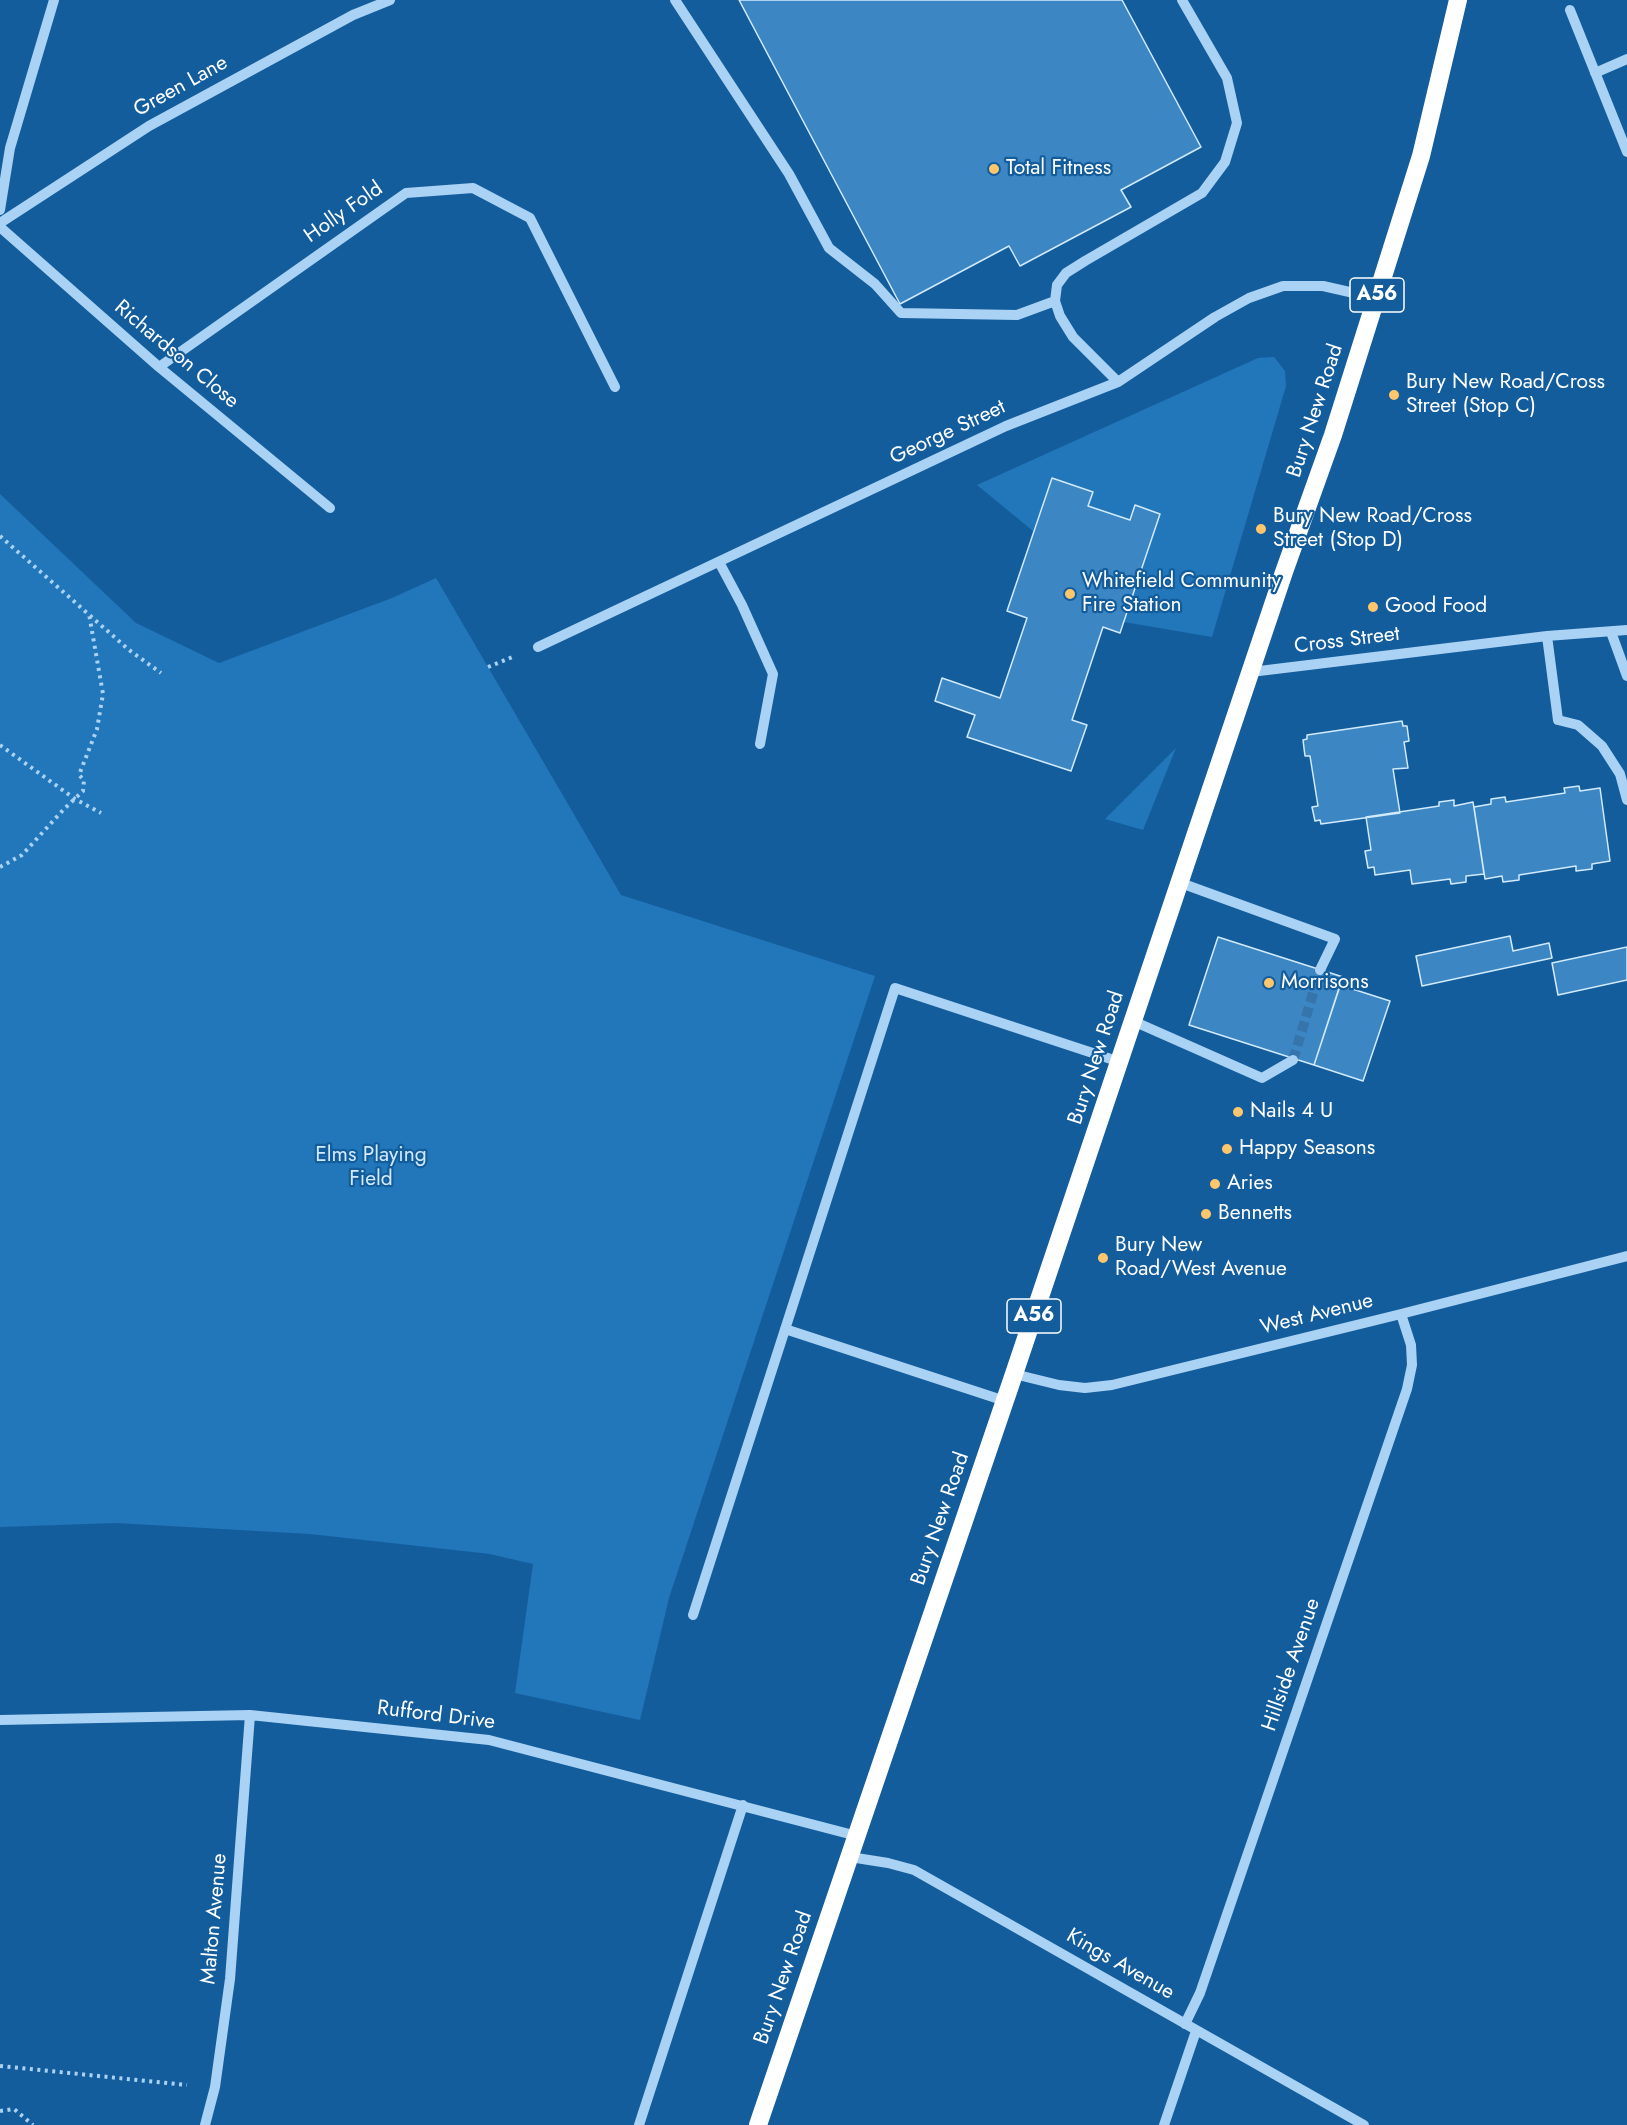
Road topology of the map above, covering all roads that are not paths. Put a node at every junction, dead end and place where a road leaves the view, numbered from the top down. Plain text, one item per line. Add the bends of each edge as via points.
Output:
1 (54, 0) edge
2 (390, 0) edge
3 (675, 0) edge
4 (1182, 0) edge
5 (1458, 0) edge
6 (1570, 10) dead end
7 (1627, 59) edge
8 (1595, 73) junction
9 (1627, 152) edge
10 (0, 210) edge
11 (0, 225) edge
12 (1376, 298) junction
13 (1055, 301) junction
14 (159, 367) junction
15 (1118, 382) junction
16 (615, 387) dead end
17 (330, 508) dead end
18 (719, 562) junction
19 (1627, 630) edge
20 (1611, 632) junction
21 (1547, 636) junction
22 (538, 647) dead end
23 (1251, 672) junction
24 (1627, 676) edge
25 (760, 744) dead end
26 (1627, 800) edge
27 (1178, 882) junction
28 (1320, 970) tunnel mouth
29 (1133, 1021) junction
30 (1293, 1059) tunnel mouth
31 (1120, 1062) junction
32 (1627, 1256) edge
33 (1401, 1314) junction
34 (785, 1329) junction
35 (1014, 1374) junction
36 (1005, 1401) junction
37 (693, 1615) dead end
38 (250, 1715) junction
39 (0, 1720) edge
40 (742, 1805) junction
41 (856, 1836) junction
42 (850, 1857) junction
43 (1185, 2024) junction
44 (1196, 2031) junction
45 (205, 2125) edge
46 (639, 2125) edge
47 (758, 2125) edge
48 (1164, 2125) edge
49 (1364, 2125) edge

1 - 10 street via 10,148
2 - 11 street, Green Lane via 353,15 149,126
3 - 13 street via 789,174 829,248 875,284 901,313 1017,315
4 - 13 street via 1227,78 1237,123 1226,162 1202,193 1066,273 1057,285
5 - 12 highway, Bury New Road / A56 via 1421,156
6 - 8 street
7 - 8 street
8 - 9 street
11 - 14 street, Richardson Close
12 - 15 street, George Street via 1323,286 1283,286 1249,298 1215,317
12 - 23 highway, Bury New Road / A56
13 - 15 street via 1073,337
14 - 16 street, Holly Fold via 406,193 473,188 530,218
14 - 17 street, Richardson Close
15 - 18 street, George Street via 1006,426
18 - 22 street, George Street
18 - 25 street via 773,674
19 - 20 street, Cross Street
20 - 21 street, Cross Street
20 - 24 street
21 - 23 street, Cross Street
21 - 26 street via 1558,720 1578,725 1602,746 1620,774
23 - 27 highway, Bury New Road / A56
27 - 28 street via 1335,939
27 - 29 highway, Bury New Road / A56
29 - 30 street via 1262,1078
29 - 31 highway, Bury New Road / A56
31 - 34 street via 895,988
31 - 35 highway, Bury New Road / A56
32 - 33 street, West Avenue
33 - 35 street, West Avenue via 1112,1385 1076,1387
33 - 43 street, Hillside Avenue via 1411,1344 1407,1389 1200,1994
34 - 36 street
34 - 37 street
35 - 36 highway, Bury New Road / A56
36 - 41 highway, Bury New Road / A56
38 - 39 street, Rufford Drive
38 - 40 street, Rufford Drive via 489,1740
38 - 45 street, Malton Avenue via 230,1979 215,2087
40 - 41 street, Rufford Drive
40 - 46 street
41 - 42 highway, Bury New Road / A56
42 - 43 street, Kings Avenue via 914,1870
42 - 47 highway, Bury New Road / A56
43 - 44 street, Kings Avenue
44 - 48 street
44 - 49 street, Kings Avenue

